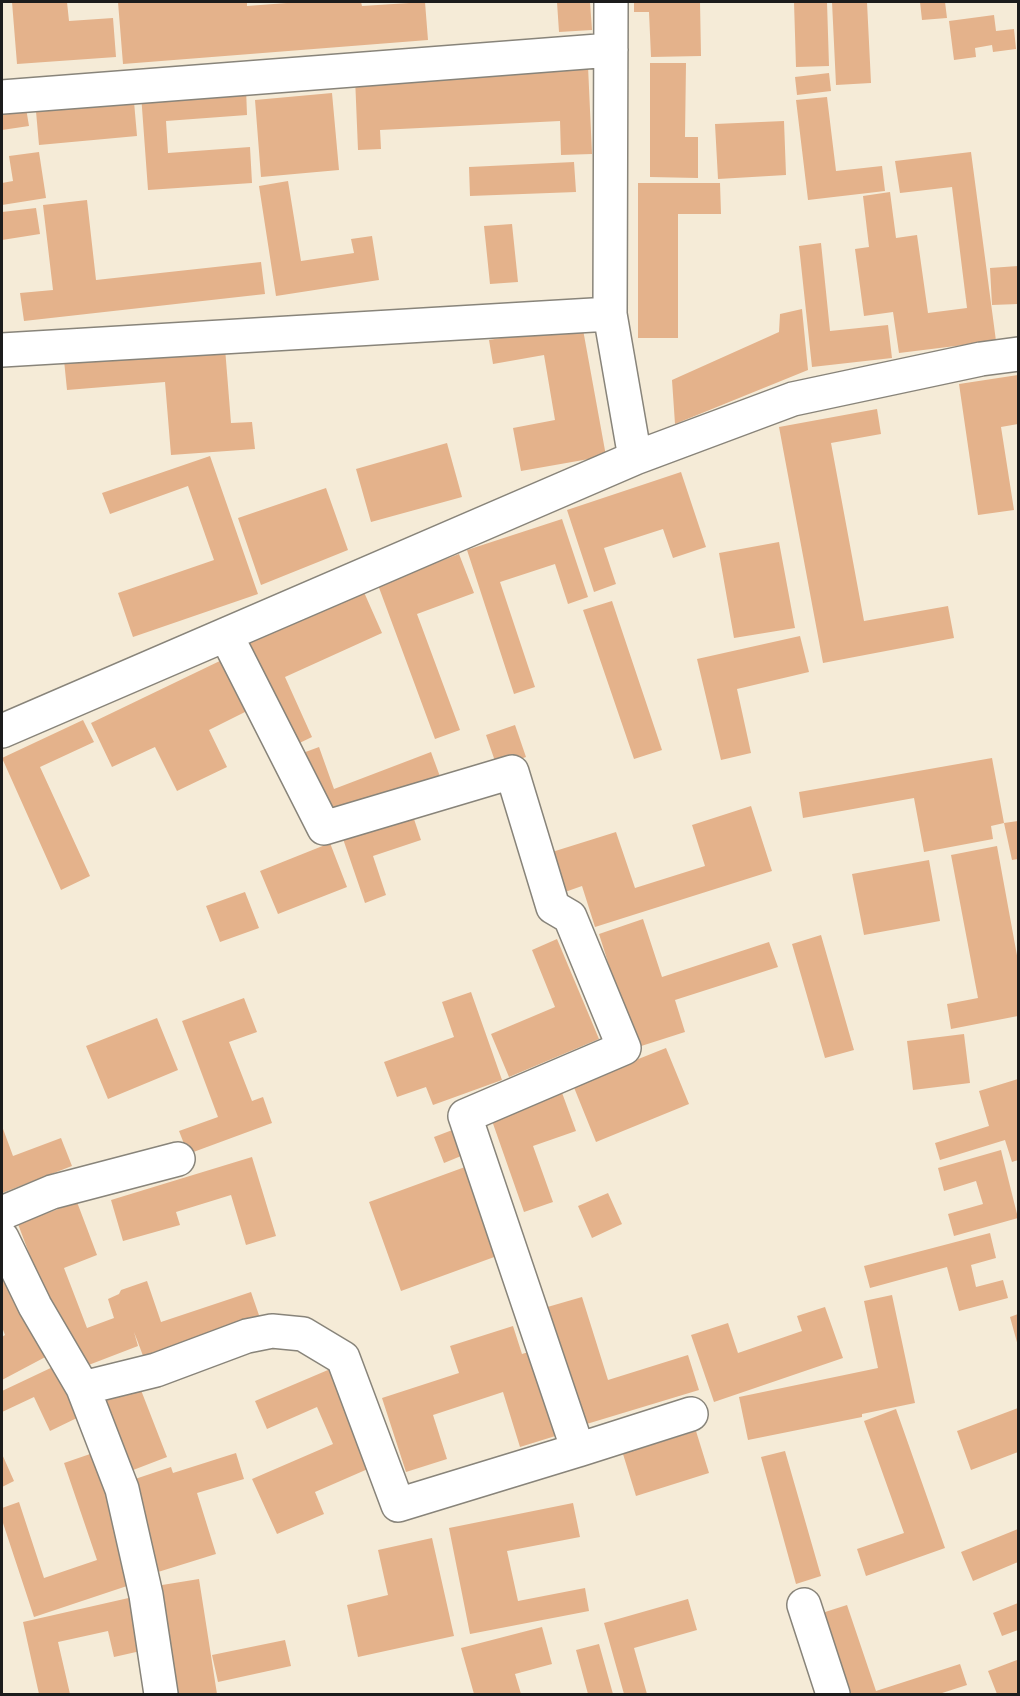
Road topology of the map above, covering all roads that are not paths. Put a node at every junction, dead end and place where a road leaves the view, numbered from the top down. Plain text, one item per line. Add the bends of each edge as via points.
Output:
1 (611, 2) edge
2 (611, 50) junction
3 (2, 97) edge
4 (610, 314) junction
5 (2, 350) edge
6 (1018, 354) edge
7 (635, 458) junction
8 (226, 635) junction
9 (2, 731) edge
10 (178, 1159) dead end
11 (2, 1213) edge
12 (2, 1238) edge
13 (83, 1388) junction
14 (691, 1414) dead end
15 (578, 1450) junction
16 (804, 1605) dead end
17 (161, 1695) edge
18 (832, 1695) edge

1 - 2 street
2 - 3 street
2 - 4 street
4 - 5 street
4 - 7 street
6 - 7 street via 793,399
7 - 8 street
8 - 9 street
8 - 15 street via 324,828 512,772 553,907 570,917 624,1048 465,1116
10 - 11 street via 52,1192
12 - 13 street via 35,1306
13 - 15 street via 156,1370 247,1336 272,1331 303,1334 343,1358 398,1504
13 - 17 street via 122,1489 146,1594
14 - 15 street
16 - 18 street

